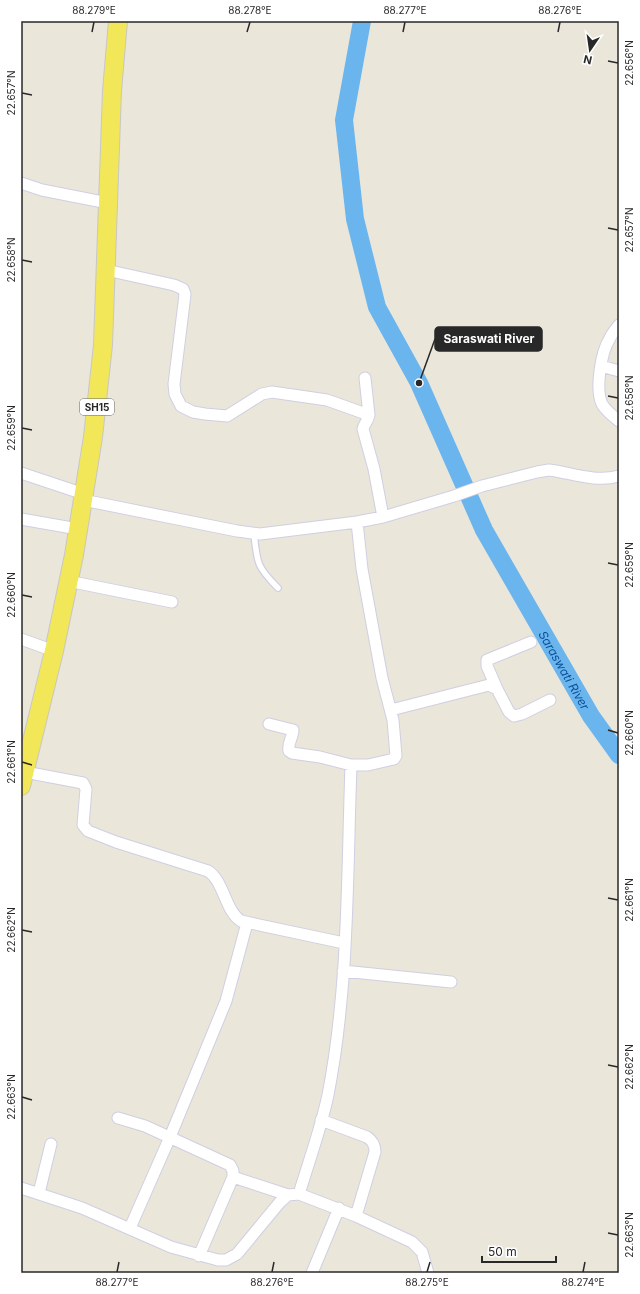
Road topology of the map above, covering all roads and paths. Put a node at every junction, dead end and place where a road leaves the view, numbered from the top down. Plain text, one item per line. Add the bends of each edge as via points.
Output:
1 (118, 21) edge
2 (21, 183) edge
3 (108, 203) junction
4 (106, 270) junction
5 (619, 325) edge
6 (601, 366) junction
7 (619, 371) edge
8 (365, 378) dead end
9 (369, 416) junction
10 (619, 421) edge
11 (21, 473) edge
12 (619, 476) edge
13 (83, 497) junction
14 (383, 516) junction
15 (21, 519) edge
16 (357, 522) junction
17 (78, 529) junction
18 (254, 534) junction
19 (68, 582) junction
20 (278, 588) dead end
21 (172, 602) dead end
22 (21, 639) edge
23 (531, 642) dead end
24 (54, 651) junction
25 (497, 689) junction
26 (550, 700) dead end
27 (390, 710) junction
28 (269, 724) dead end
29 (351, 766) junction
30 (23, 779) edge
31 (247, 923) junction
32 (344, 943) junction
33 (343, 971) junction
34 (452, 982) dead end
35 (118, 1118) dead end
36 (321, 1120) junction
37 (170, 1137) junction
38 (51, 1144) dead end
39 (233, 1177) junction
40 (21, 1188) edge
41 (39, 1193) junction
42 (293, 1194) junction
43 (339, 1208) junction
44 (356, 1216) junction
45 (130, 1228) junction
46 (199, 1256) junction
47 (312, 1273) edge
48 (428, 1273) edge

1 - 3 main road, SH15 via 112,91
2 - 3 street via 42,190
3 - 4 main road, SH15
4 - 9 street via 184,289 174,394 185,408 193,412 227,416 262,394 272,392 327,400
4 - 13 main road, SH15 via 99,391
5 - 6 street via 607,343
6 - 7 street
6 - 10 street via 600,399
8 - 9 street
9 - 14 street via 363,429
11 - 13 street
12 - 14 street via 602,479 549,470 482,486
13 - 17 main road, SH15
13 - 18 street
14 - 16 street
15 - 17 street
16 - 18 street
16 - 27 street via 362,569
17 - 19 main road, SH15
18 - 20 lane via 260,566 265,576
19 - 21 street
19 - 24 main road, SH15
22 - 24 street
23 - 25 street via 487,660
24 - 30 main road, SH15
25 - 26 street via 509,712 514,716
25 - 27 street via 488,685 480,686
27 - 29 street via 396,756 394,759
28 - 29 street via 293,730 288,751
29 - 32 street
30 - 31 street via 83,783 86,788 83,825 88,831 208,871 214,876 235,916
31 - 32 street
31 - 37 street via 226,1001
32 - 33 street
33 - 34 street
33 - 36 street via 335,1055
35 - 37 street via 139,1123
36 - 42 street
36 - 44 street via 366,1137 374,1144 375,1152
37 - 39 street via 230,1165
37 - 45 street
38 - 41 street
39 - 42 street
39 - 46 street
40 - 41 street
41 - 45 street
42 - 43 street
42 - 46 street via 280,1202 232,1258 218,1260
43 - 44 street
43 - 47 street
44 - 48 street via 412,1242 422,1252
45 - 46 street via 171,1247

